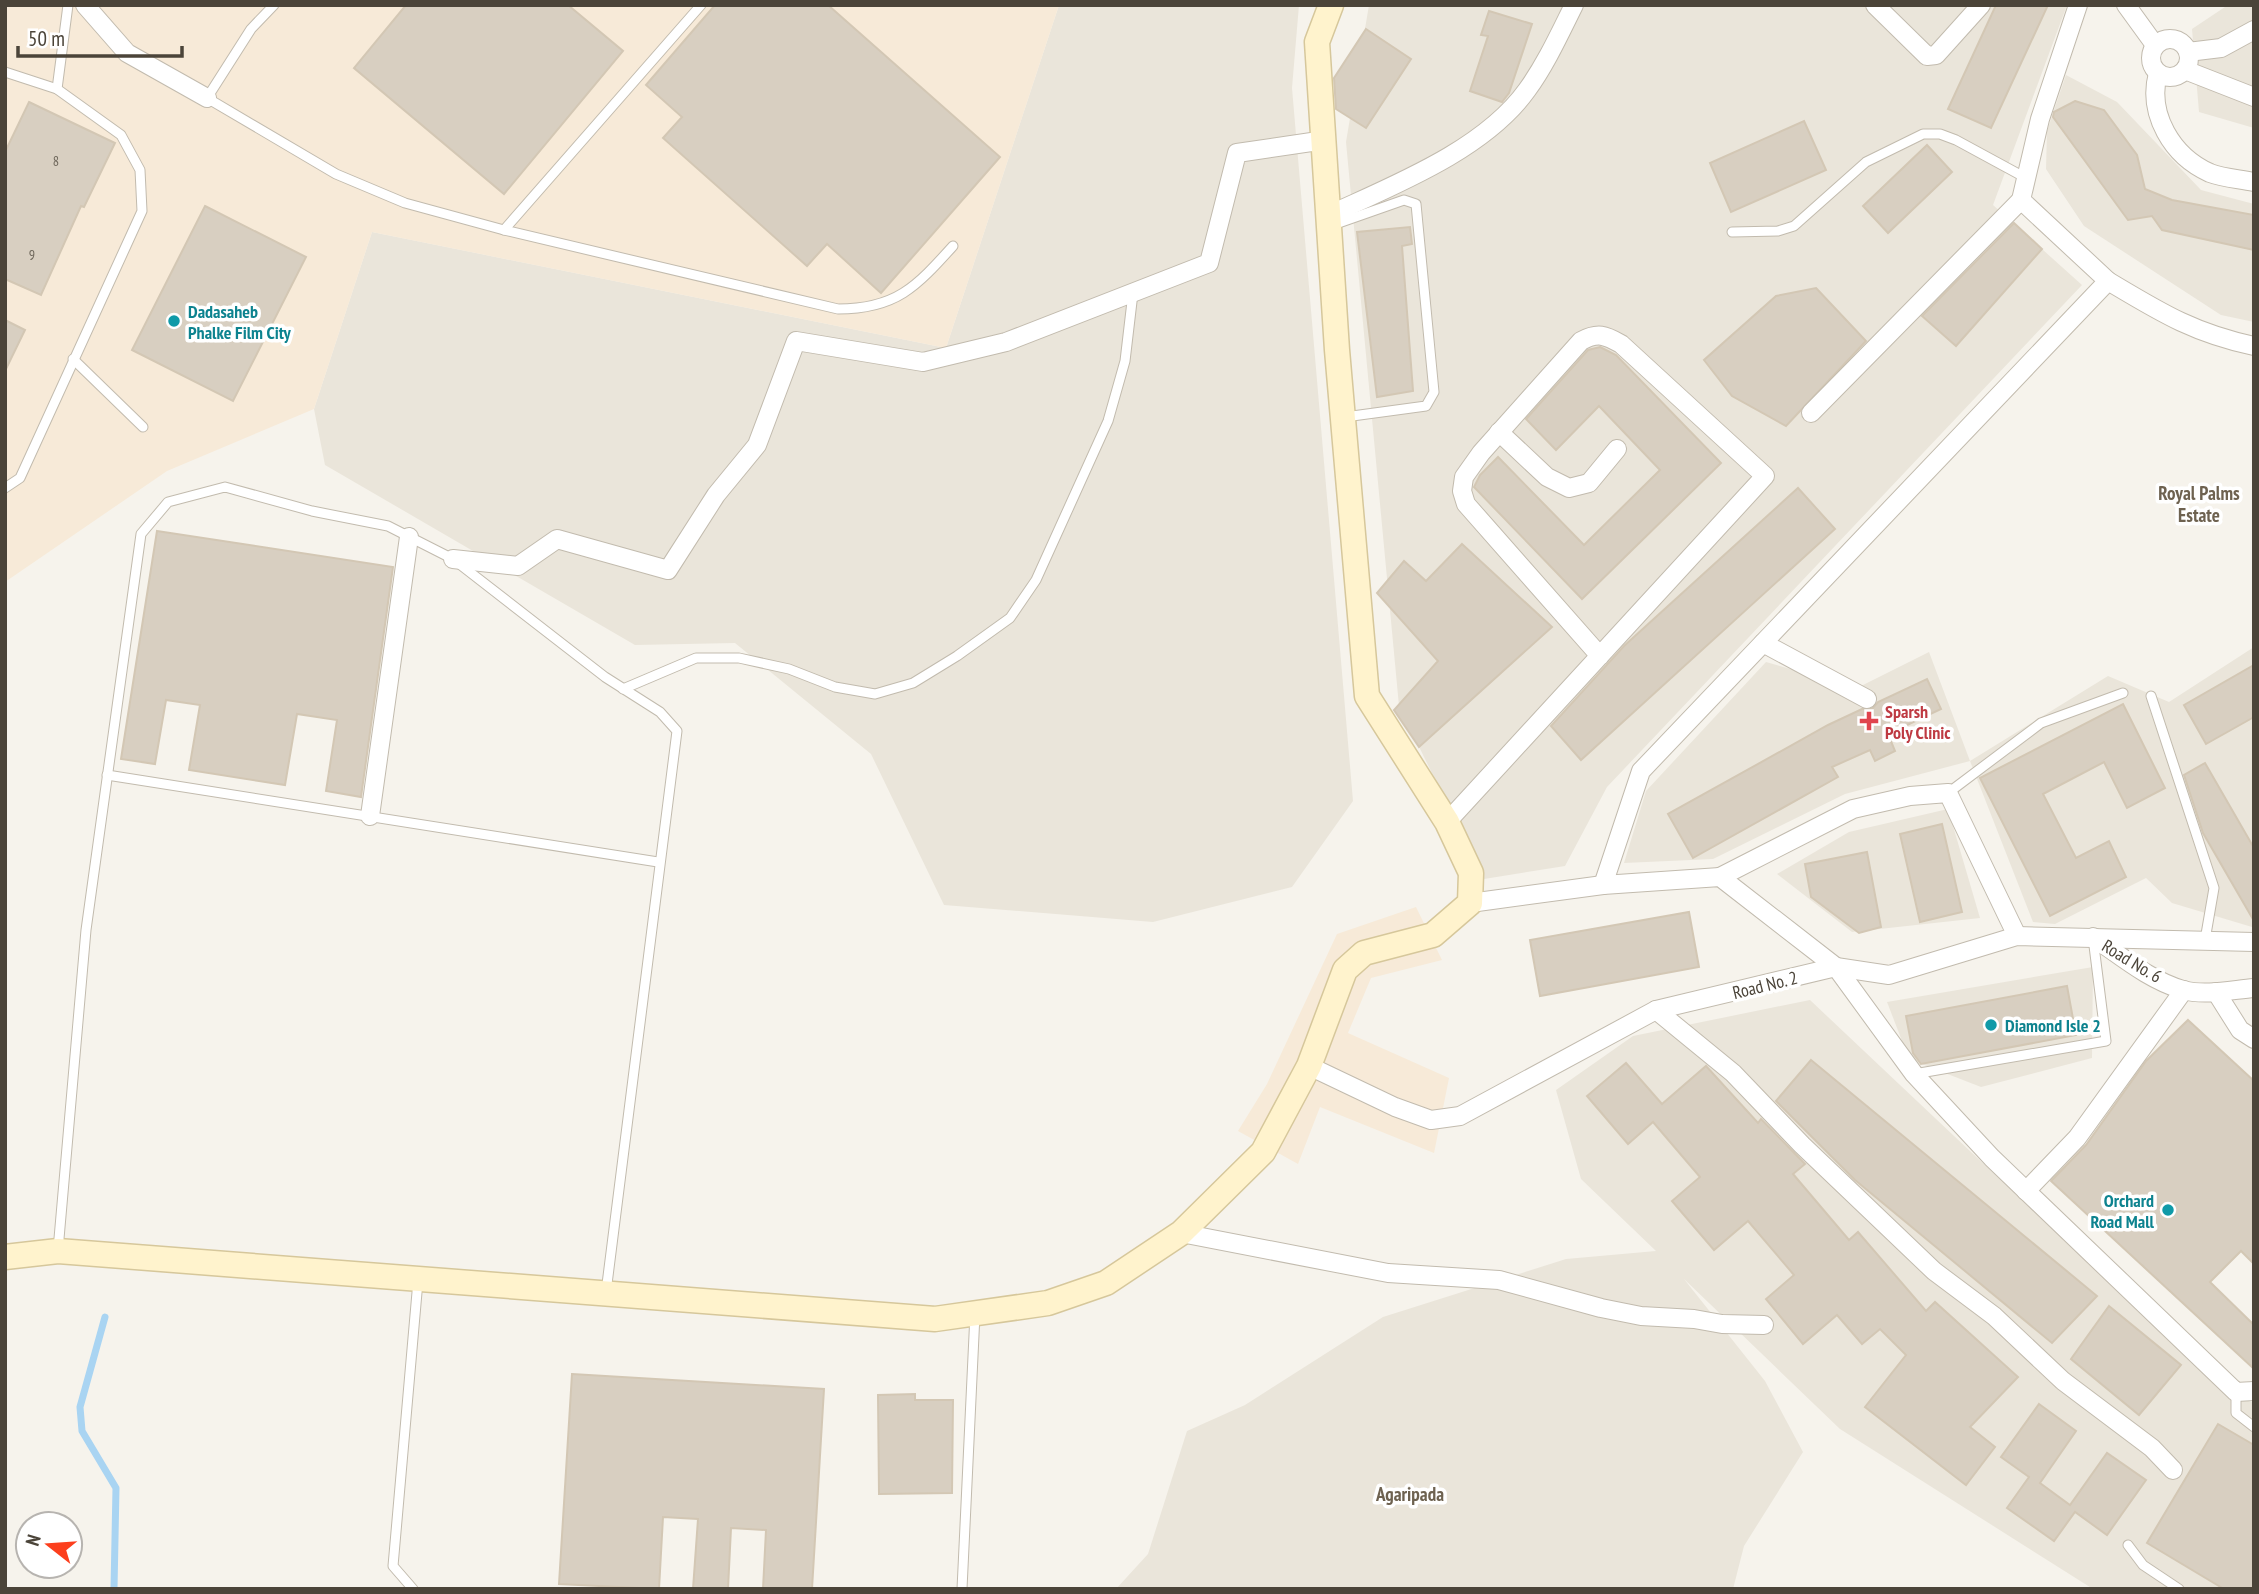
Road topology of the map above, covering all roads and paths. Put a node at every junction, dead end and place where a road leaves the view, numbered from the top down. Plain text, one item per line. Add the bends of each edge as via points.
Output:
1 (68, 5) edge
2 (85, 5) edge
3 (274, 5) edge
4 (701, 5) edge
5 (1331, 5) edge
6 (1574, 5) edge
7 (1875, 5) edge
8 (1981, 5) edge
9 (2078, 5) edge
10 (2126, 5) edge
11 (2254, 30) edge
12 (2155, 45) junction
13 (2188, 52) junction
14 (2185, 70) junction
15 (5, 72) edge
16 (2158, 73) junction
17 (57, 89) junction
18 (2254, 97) edge
19 (207, 98) junction
20 (1325, 140) junction
21 (2026, 178) junction
22 (2254, 182) edge
23 (2021, 200) junction
24 (1329, 221) junction
25 (505, 230) junction
26 (1732, 232) dead end
27 (953, 246) dead end
28 (2108, 281) junction
29 (1133, 293) junction
30 (2254, 346) edge
31 (73, 359) junction
32 (1811, 413) dead end
33 (1343, 418) junction
34 (144, 427) dead end
35 (1499, 432) junction
36 (1617, 449) dead end
37 (5, 488) edge
38 (409, 537) junction
39 (453, 559) junction
40 (1763, 643) junction
41 (1600, 656) junction
42 (624, 689) junction
43 (2123, 693) dead end
44 (2151, 696) dead end
45 (1867, 699) dead end
46 (107, 775) junction
47 (1948, 793) junction
48 (370, 816) junction
49 (1447, 822) junction
50 (658, 862) junction
51 (1720, 877) junction
52 (1603, 886) junction
53 (1471, 903) junction
54 (2017, 936) junction
55 (2093, 937) junction
56 (2205, 940) junction
57 (2254, 942) edge
58 (1836, 967) junction
59 (2254, 988) edge
60 (2184, 990) junction
61 (2216, 992) junction
62 (1656, 1010) junction
63 (2254, 1039) edge
64 (1309, 1066) junction
65 (1914, 1074) junction
66 (2026, 1191) junction
67 (1181, 1233) junction
68 (58, 1251) junction
69 (5, 1257) edge
70 (419, 1280) junction
71 (606, 1294) junction
72 (975, 1313) junction
73 (1764, 1325) dead end
74 (2245, 1392) edge
75 (2254, 1427) edge
76 (2173, 1470) dead end
77 (2128, 1545) dead end
78 (413, 1589) edge
79 (962, 1589) edge
80 (2179, 1589) edge

1 - 17 lane
2 - 19 street via 127,53
3 - 19 lane via 251,29
4 - 25 lane
5 - 20 street via 1317,42
6 - 24 street via 1526,91 1492,126 1435,165
7 - 8 street via 1927,56 1936,55
9 - 21 street via 2040,119
10 - 12 street
11 - 13 street via 2221,48
12 - 13 street via 2173,40
12 - 16 street via 2151,55
13 - 14 street
14 - 16 street via 2177,76
14 - 18 street
15 - 17 lane
16 - 22 street via 2154,100 2166,134 2185,157 2211,173
17 - 31 lane via 121,135 140,170 142,211
19 - 25 lane via 336,174 405,203
20 - 24 street
20 - 29 street via 1237,153 1209,263
21 - 23 street
21 - 26 lane via 1956,140 1923,134 1866,162 1794,226
23 - 28 street
23 - 32 street
24 - 33 street
24 - 33 lane via 1404,200 1416,204 1434,392 1426,406
25 - 27 lane via 838,309 867,309 894,300 923,279
28 - 30 street via 2202,332
28 - 40 street
29 - 39 street via 1006,342 923,362 796,341 757,445 716,495 668,570 557,539 518,566
29 - 42 lane via 1125,361 1108,421 1036,580 1010,618 913,683 875,694 739,658 696,658
31 - 34 lane
31 - 37 lane via 20,478
33 - 49 street via 1367,696
35 - 36 street via 1547,477 1569,488 1589,483
35 - 41 street via 1464,477 1466,505
35 - 41 street via 1581,341 1593,334 1604,335 1634,356 1765,476
38 - 39 lane
38 - 46 lane via 388,526 225,487 168,502 141,534
38 - 48 street
39 - 42 lane
40 - 45 street
40 - 52 street via 1641,771
41 - 49 street
42 - 50 lane via 660,712 677,731
43 - 47 lane via 2041,723
44 - 56 lane via 2214,888
46 - 48 lane
46 - 68 lane via 86,929
47 - 51 street via 1853,809
47 - 54 street
48 - 50 lane
49 - 53 street via 1471,873
50 - 71 lane
51 - 52 street
51 - 58 street
52 - 53 street
53 - 64 street via 1433,935 1364,953 1345,971
54 - 55 street, Road No. 2
54 - 58 street, Road No. 2 via 1889,975
55 - 56 street, Road No. 2
55 - 60 street, Road No. 6 via 2144,973
55 - 65 lane via 2106,1041
56 - 57 street, Road No. 2
58 - 62 street, Road No. 2
58 - 65 street
59 - 61 street, Road No. 6
60 - 61 street, Road No. 6
60 - 66 street via 2077,1138
61 - 63 street via 2240,1030
62 - 64 street, Road No. 2 via 1460,1116 1431,1119
62 - 76 street via 1733,1073 1934,1271 1994,1316 2063,1381 2152,1448
64 - 67 street via 1263,1152
65 - 66 street
66 - 74 street
67 - 72 street via 1106,1283 1048,1303
67 - 73 street via 1388,1273 1499,1280 1641,1316
68 - 69 street
68 - 70 street
70 - 71 street
70 - 78 lane via 393,1566
71 - 72 street via 935,1319
72 - 79 lane
74 - 75 lane via 2236,1413
77 - 80 lane via 2143,1565

